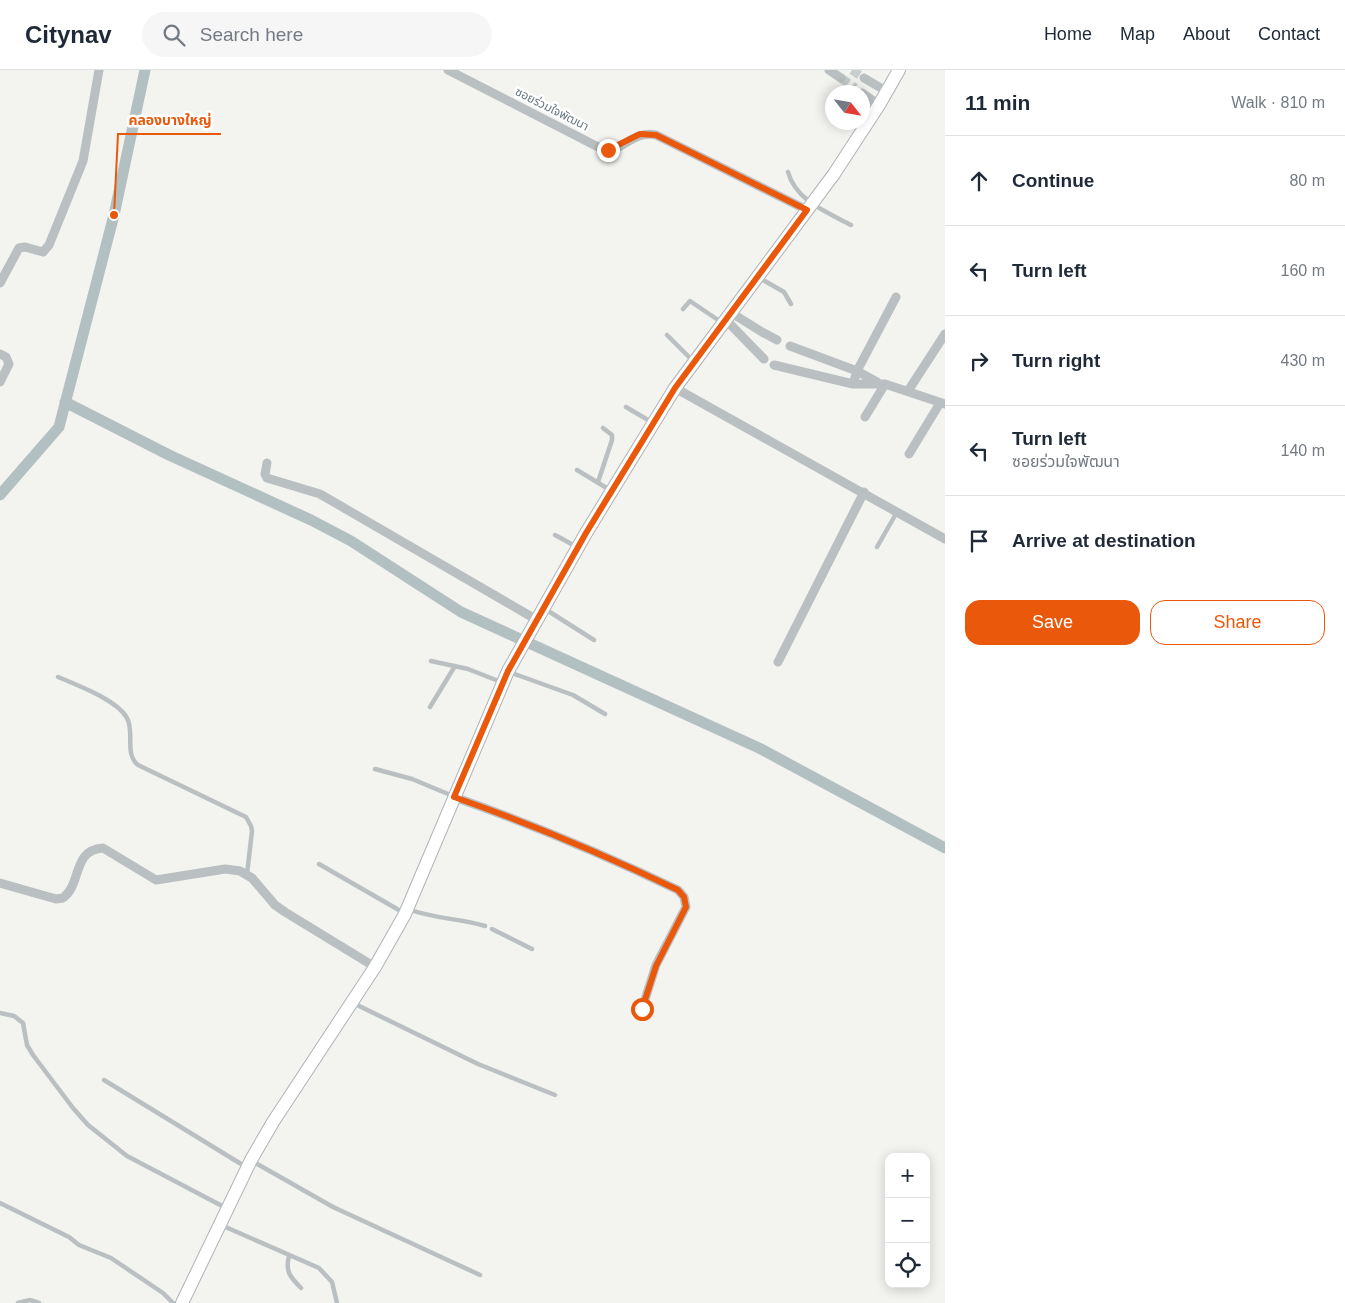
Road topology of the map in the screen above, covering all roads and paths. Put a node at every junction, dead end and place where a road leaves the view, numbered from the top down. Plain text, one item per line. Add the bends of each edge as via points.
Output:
1 (99, 70) edge
2 (448, 70) edge
3 (829, 70) edge
4 (899, 70) edge
5 (841, 78) tunnel mouth
6 (864, 78) tunnel mouth
7 (886, 91) junction
8 (870, 98) edge
9 (879, 105) junction
10 (788, 172) dead end
11 (810, 207) junction
12 (851, 225) dead end
13 (757, 277) junction
14 (0, 283) edge
15 (896, 297) dead end
16 (792, 304) dead end
17 (683, 309) dead end
18 (726, 318) junction
19 (945, 334) edge
20 (667, 335) dead end
21 (778, 340) dead end
22 (790, 346) dead end
23 (0, 354) edge
24 (764, 359) dead end
25 (694, 362) junction
26 (774, 365) dead end
27 (857, 371) junction
28 (0, 382) edge
29 (881, 383) junction
30 (853, 384) junction
31 (675, 388) junction
32 (908, 391) junction
33 (943, 404) edge
34 (626, 407) dead end
35 (865, 417) dead end
36 (653, 424) junction
37 (603, 428) dead end
38 (909, 454) dead end
39 (267, 463) dead end
40 (577, 470) dead end
41 (598, 482) junction
42 (612, 491) junction
43 (864, 492) junction
44 (897, 512) junction
45 (555, 535) dead end
46 (945, 539) edge
47 (578, 547) junction
48 (877, 547) dead end
49 (540, 614) junction
50 (594, 640) dead end
51 (431, 661) dead end
52 (778, 662) dead end
53 (455, 666) junction
54 (507, 673) junction
55 (58, 677) dead end
56 (430, 707) dead end
57 (605, 714) dead end
58 (374, 769) dead end
59 (454, 797) junction
60 (319, 864) dead end
61 (247, 874) junction
62 (0, 883) edge
63 (406, 911) junction
64 (485, 926) dead end
65 (492, 929) dead end
66 (532, 949) dead end
67 (375, 967) junction
68 (352, 1003) junction
69 (642, 1009) dead end
70 (0, 1013) edge
71 (104, 1080) dead end
72 (555, 1094) dead end
73 (249, 1164) junction
74 (0, 1203) edge
75 (227, 1209) junction
76 (219, 1225) junction
77 (289, 1256) junction
78 (480, 1275) dead end
79 (301, 1288) dead end
80 (18, 1303) edge
81 (39, 1303) edge
82 (173, 1303) edge
83 (182, 1303) edge
84 (337, 1303) edge

1 - 14 street via 83,161 49,244 43,252 19,248
2 - 11 street, ซอยร่วมใจพัฒนา via 602,149 613,150 640,134 656,135
3 - 5 street
4 - 7 street
6 - 7 street
7 - 9 street
8 - 9 street
9 - 11 street
10 - 11 lane via 795,190
11 - 12 lane
11 - 13 street
13 - 16 lane via 784,292
13 - 18 street
15 - 27 street
17 - 18 lane via 690,301
18 - 21 street
18 - 24 street
18 - 25 street
19 - 32 street
20 - 25 lane
22 - 27 street
23 - 28 street via 6,356 9,364
25 - 31 street
26 - 30 street
27 - 29 street
27 - 30 street
29 - 30 street
29 - 32 street
29 - 35 street
31 - 36 street
31 - 43 street
32 - 33 street
33 - 38 street
34 - 36 lane
36 - 42 street
37 - 41 lane via 612,435 612,440
39 - 49 street via 267,478 320,494
40 - 41 lane
41 - 42 lane
42 - 47 street
43 - 44 street
43 - 52 street
44 - 46 street
44 - 48 lane
45 - 47 lane
47 - 49 street
49 - 50 lane
49 - 54 street
51 - 53 lane
53 - 54 lane
53 - 56 lane
54 - 57 lane via 573,695
54 - 59 street
55 - 61 lane via 94,693 123,712 131,728 132,758 138,765 246,817 252,826
58 - 59 lane
59 - 63 street
59 - 69 street via 572,842 678,890 686,907 656,966
60 - 63 lane
61 - 62 street via 225,869 156,880 103,848 84,856 71,888 63,898 56,899
61 - 67 street via 275,905
63 - 64 lane
63 - 67 street
65 - 66 lane
67 - 68 street
68 - 72 lane via 478,1064
68 - 73 street
70 - 75 lane via 14,1016 23,1023 27,1045 33,1056 72,1108 94,1130 127,1156
71 - 73 lane
73 - 75 street
73 - 78 lane
74 - 82 lane via 79,1245 111,1258
75 - 76 street
76 - 77 lane
76 - 83 street
77 - 79 lane via 288,1273
77 - 84 lane via 327,1274
80 - 81 lane via 30,1300

